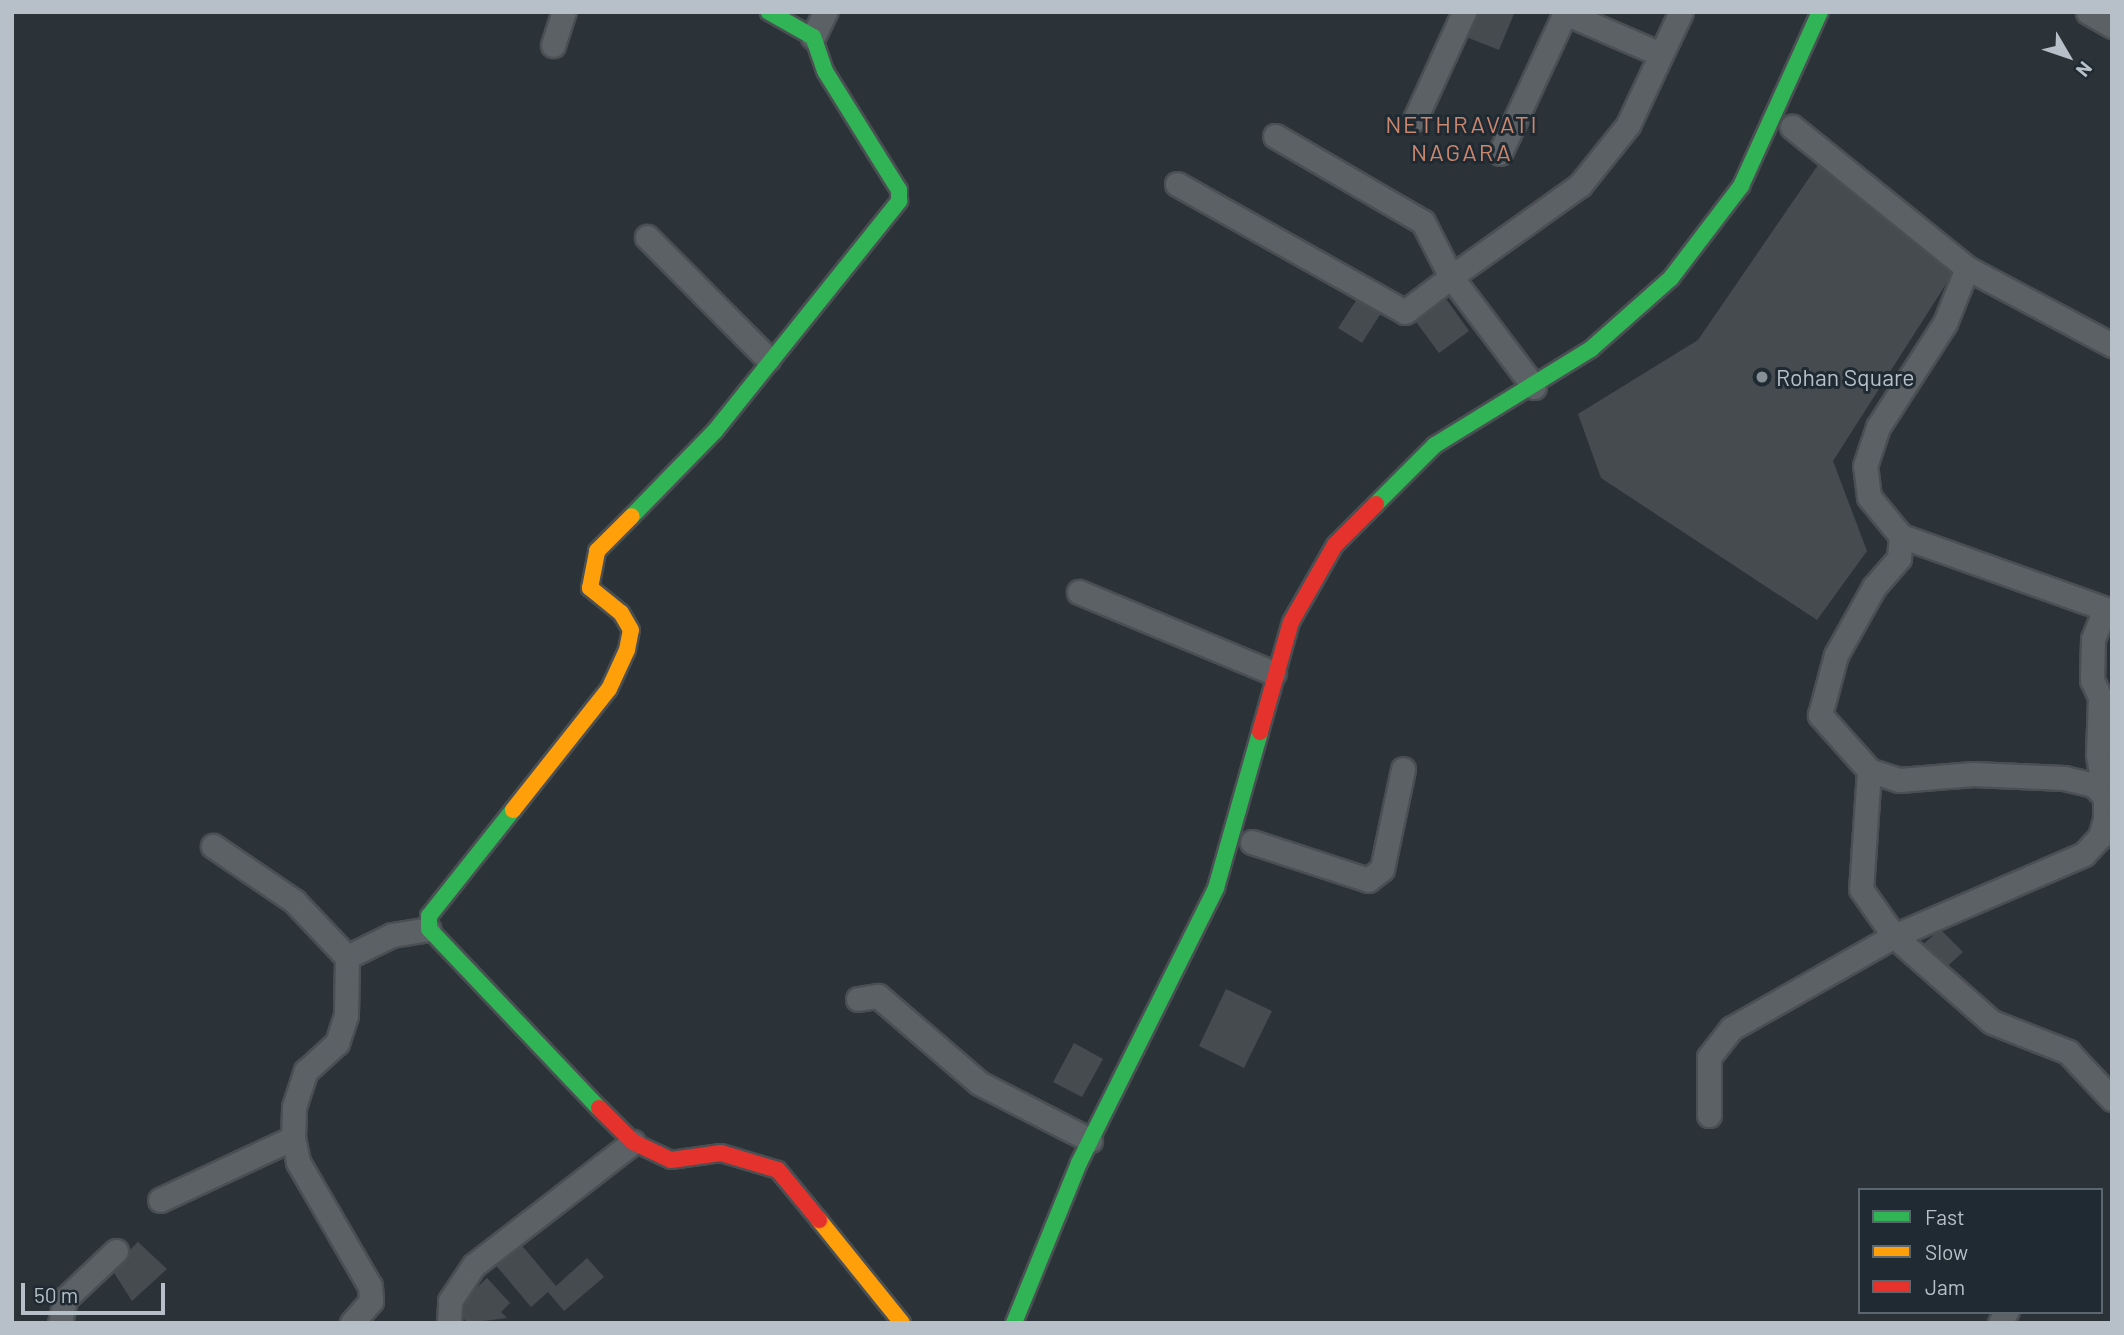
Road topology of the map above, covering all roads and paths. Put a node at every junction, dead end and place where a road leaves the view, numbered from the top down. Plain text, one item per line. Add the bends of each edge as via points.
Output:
1 (564, 12) edge
2 (769, 12) edge
3 (825, 12) edge
4 (1464, 12) edge
5 (1681, 12) edge
6 (2088, 12) edge
7 (1564, 13) edge
8 (1812, 14) edge
9 (2112, 26) edge
10 (813, 37) junction
11 (553, 45) dead end
12 (1660, 54) junction
13 (1415, 119) dead end
14 (1795, 121) joint
15 (1275, 136) dead end
16 (1781, 150) dead end
17 (1500, 153) dead end
18 (1177, 184) dead end
19 (647, 237) dead end
20 (1967, 268) junction
21 (1451, 278) junction
22 (2112, 345) edge
23 (768, 359) junction
24 (1534, 387) junction
25 (1491, 433) dead end
26 (1901, 536) junction
27 (1351, 556) dead end
28 (1339, 577) dead end
29 (1079, 592) dead end
30 (1321, 608) dead end
31 (2108, 610) edge
32 (1306, 642) dead end
33 (1274, 673) junction
34 (1276, 747) dead end
35 (1403, 769) dead end
36 (1868, 770) junction
37 (2105, 797) junction
38 (1254, 835) joint
39 (213, 846) dead end
40 (1246, 865) dead end
41 (429, 929) junction
42 (1894, 936) junction
43 (347, 957) junction
44 (858, 999) dead end
45 (2112, 1099) edge
46 (1709, 1115) dead end
47 (293, 1138) junction
48 (1090, 1140) junction
49 (634, 1142) junction
50 (160, 1200) dead end
51 (116, 1251) dead end
52 (60, 1323) edge
53 (352, 1323) edge
54 (449, 1323) edge
55 (902, 1323) edge
56 (1014, 1323) edge

1 - 11 street
2 - 10 main road
3 - 10 street
4 - 13 street
5 - 12 street
6 - 9 street
7 - 12 street
7 - 17 street
8 - 24 main road via 1741,186 1714,225 1630,319
10 - 23 main road via 825,71 899,190 899,201
12 - 21 street via 1628,125 1580,185
14 - 16 main road
14 - 20 street
15 - 21 street via 1423,222
18 - 21 street via 1405,312
19 - 23 street
20 - 22 street
20 - 26 street via 1945,323 1878,427 1865,466 1869,496
21 - 24 street
23 - 41 main road via 664,489 626,517 597,551 590,588 626,621 627,650 609,689 429,916
24 - 33 main road via 1435,445 1374,500 1310,587
25 - 27 main road via 1447,460
26 - 31 street
26 - 36 street via 1899,558 1874,587 1821,694 1820,715
28 - 30 main road
29 - 33 street
31 - 37 street via 2093,639 2092,680 2100,697 2098,755
32 - 34 main road
33 - 48 main road via 1216,888
35 - 38 street via 1382,869 1368,880
36 - 37 street via 1899,780 1973,774 2064,778 2094,785
36 - 42 street via 1861,889
37 - 42 street via 2100,837 2084,854
38 - 40 main road
39 - 43 street via 294,901
41 - 43 street via 392,935
41 - 49 main road via 482,991
42 - 45 street via 1992,1022 2068,1052
42 - 46 street via 1732,1028 1709,1057
43 - 47 street via 346,1015 337,1043 306,1071 294,1107
44 - 48 street via 878,996 979,1083
47 - 50 street
47 - 53 street via 298,1162 370,1286 371,1301
48 - 56 main road
49 - 54 street via 474,1265 450,1301
49 - 55 main road via 671,1160 720,1153 778,1170
51 - 52 street via 65,1299 58,1309

